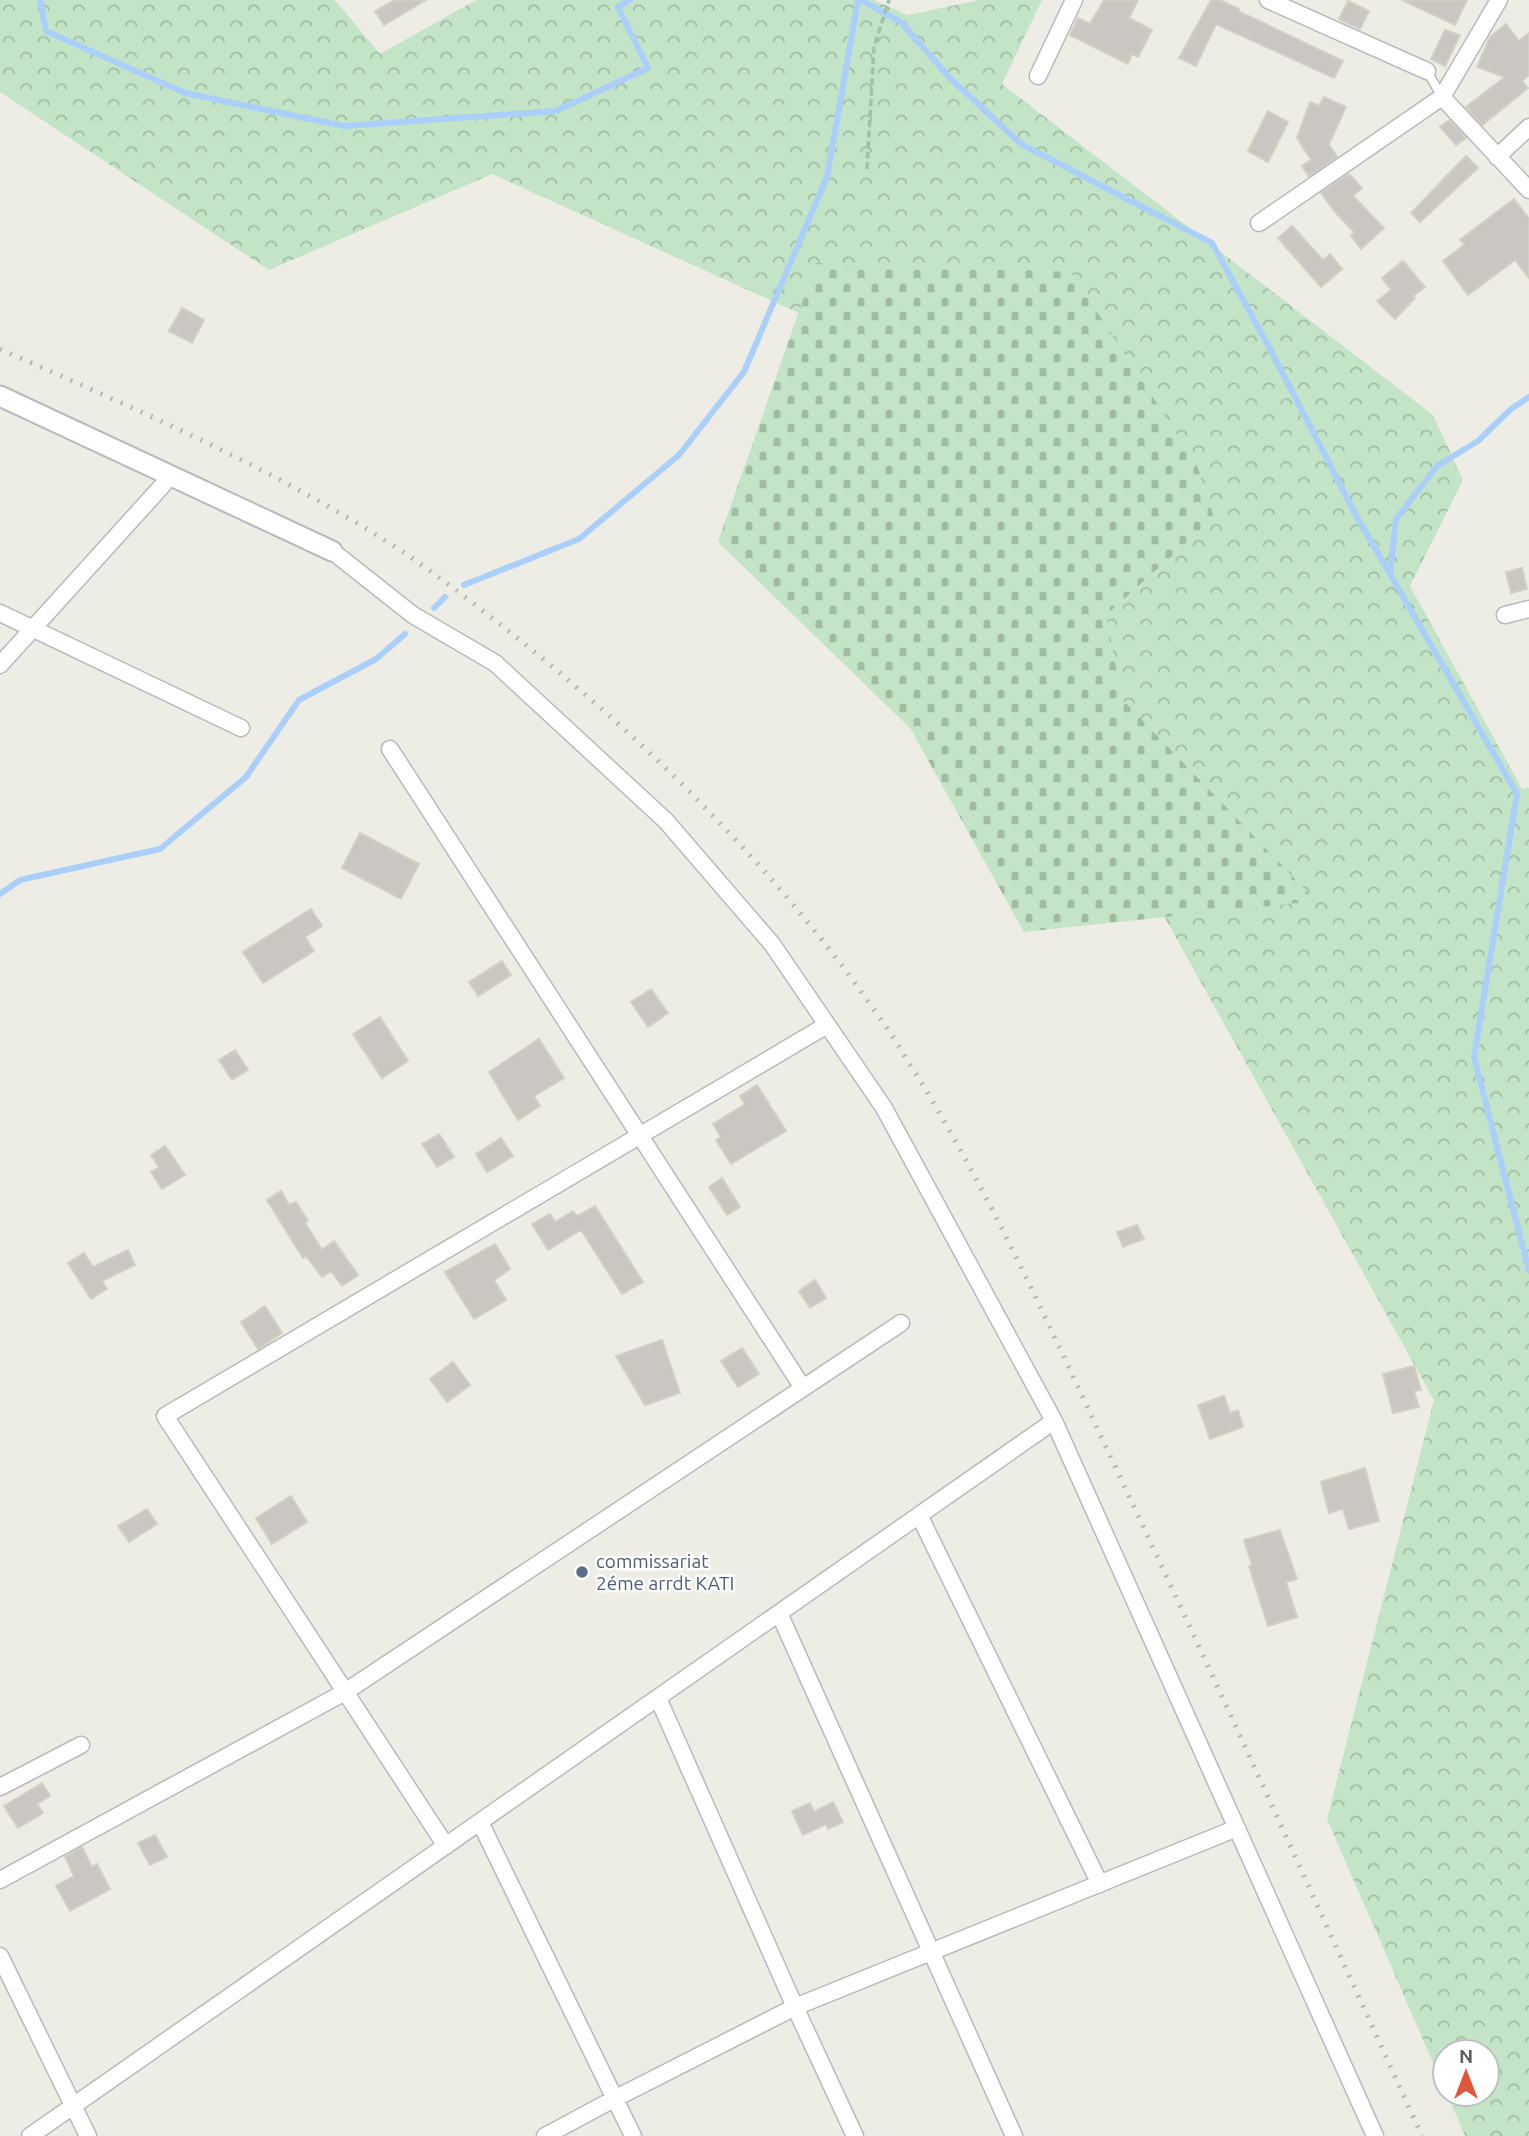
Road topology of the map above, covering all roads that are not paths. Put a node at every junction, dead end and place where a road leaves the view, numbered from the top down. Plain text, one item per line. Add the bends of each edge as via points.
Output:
1 (1074, 0) edge
2 (1268, 0) edge
3 (1499, 0) edge
4 (1427, 71) joint
5 (1038, 76) dead end
6 (1442, 97) junction
7 (1529, 127) edge
8 (1497, 157) junction
9 (1529, 190) edge
10 (1259, 223) dead end
11 (0, 396) edge
12 (171, 475) junction
13 (332, 551) joint
14 (1529, 609) edge
15 (0, 613) edge
16 (1505, 615) dead end
17 (33, 629) junction
18 (0, 665) edge
19 (242, 728) dead end
20 (390, 749) dead end
21 (827, 1026) junction
22 (640, 1136) junction
23 (901, 1323) dead end
24 (803, 1388) junction
25 (1054, 1421) junction
26 (919, 1515) junction
27 (779, 1613) junction
28 (345, 1692) junction
29 (658, 1698) junction
30 (80, 1745) dead end
31 (0, 1787) edge
32 (480, 1822) junction
33 (1237, 1828) junction
34 (446, 1846) junction
35 (0, 1880) edge
36 (1100, 1884) junction
37 (931, 1952) junction
38 (0, 1956) edge
39 (795, 2007) junction
40 (614, 2099) junction
41 (74, 2105) junction
42 (30, 2136) edge
43 (88, 2136) edge
44 (545, 2136) edge
45 (633, 2136) edge
46 (855, 2136) edge
47 (1014, 2136) edge
48 (1376, 2136) edge

1 - 5 street
2 - 4 street
3 - 6 street
4 - 6 lane
6 - 8 street
6 - 10 street
7 - 8 street
8 - 9 street
11 - 12 street
12 - 13 street
12 - 17 street
13 - 21 street via 413,615 495,663 666,821 772,944
14 - 16 street
15 - 17 street
17 - 18 street
17 - 19 street
20 - 22 street
21 - 22 street
21 - 25 street via 884,1108
22 - 24 street
22 - 28 street via 165,1416
23 - 24 street
24 - 28 street
25 - 26 street
25 - 33 street
26 - 27 street
26 - 36 street
27 - 29 street
27 - 37 street
28 - 34 street
28 - 35 street
29 - 32 street
29 - 39 street
30 - 31 street
32 - 34 street
32 - 40 street
33 - 36 street
33 - 48 street
34 - 41 street
36 - 37 street
37 - 39 street
37 - 47 street
38 - 41 street
39 - 40 street
39 - 46 street
40 - 44 street
40 - 45 street
41 - 42 street
41 - 43 street

